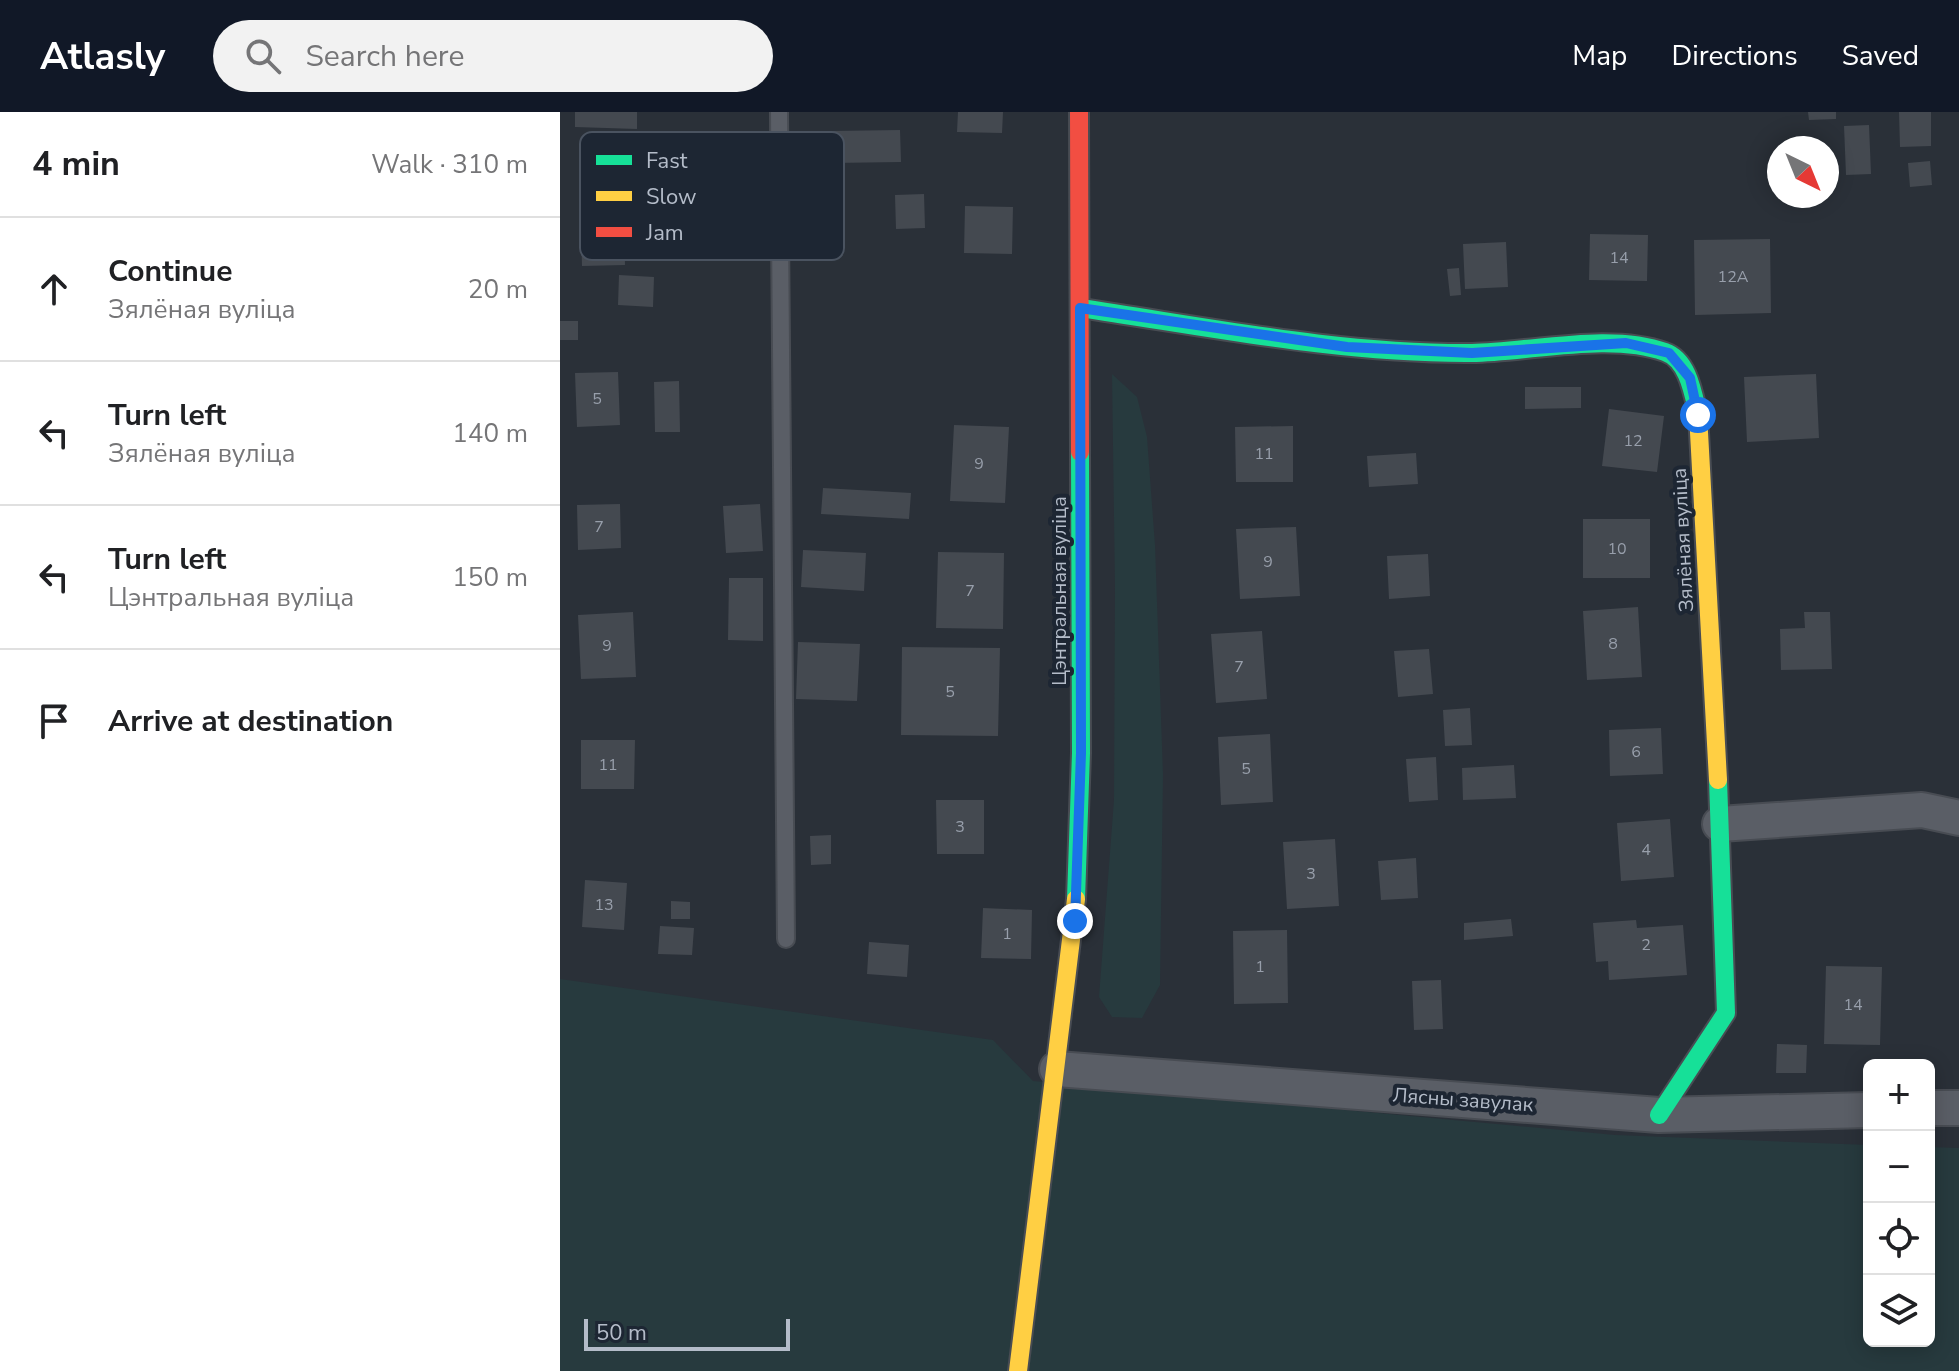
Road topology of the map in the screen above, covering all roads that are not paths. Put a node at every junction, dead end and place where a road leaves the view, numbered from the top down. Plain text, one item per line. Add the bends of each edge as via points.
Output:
1 (779, 112) edge
2 (1079, 112) edge
3 (779, 132) edge
4 (780, 260) edge
5 (1080, 308) junction
6 (1959, 818) edge
7 (1720, 824) junction
8 (786, 939) dead end
9 (1057, 1069) junction
10 (1935, 1108) edge
11 (1959, 1108) edge
12 (1863, 1110) edge
13 (1659, 1115) junction
14 (1018, 1371) edge

1 - 3 lane
2 - 5 street, Цэнтральная вуліца
4 - 8 lane
5 - 7 street, Зялёная вуліца via 1347,347 1472,353 1626,343 1669,353 1690,378 1698,415
5 - 9 street, Цэнтральная вуліца via 1081,753 1075,921
6 - 7 street via 1922,810
7 - 13 street, Зялёная вуліца via 1726,1013
9 - 13 street, Лясны завулак
9 - 14 street, Цэнтральная вуліца
10 - 11 street
12 - 13 street, Лясны завулак

